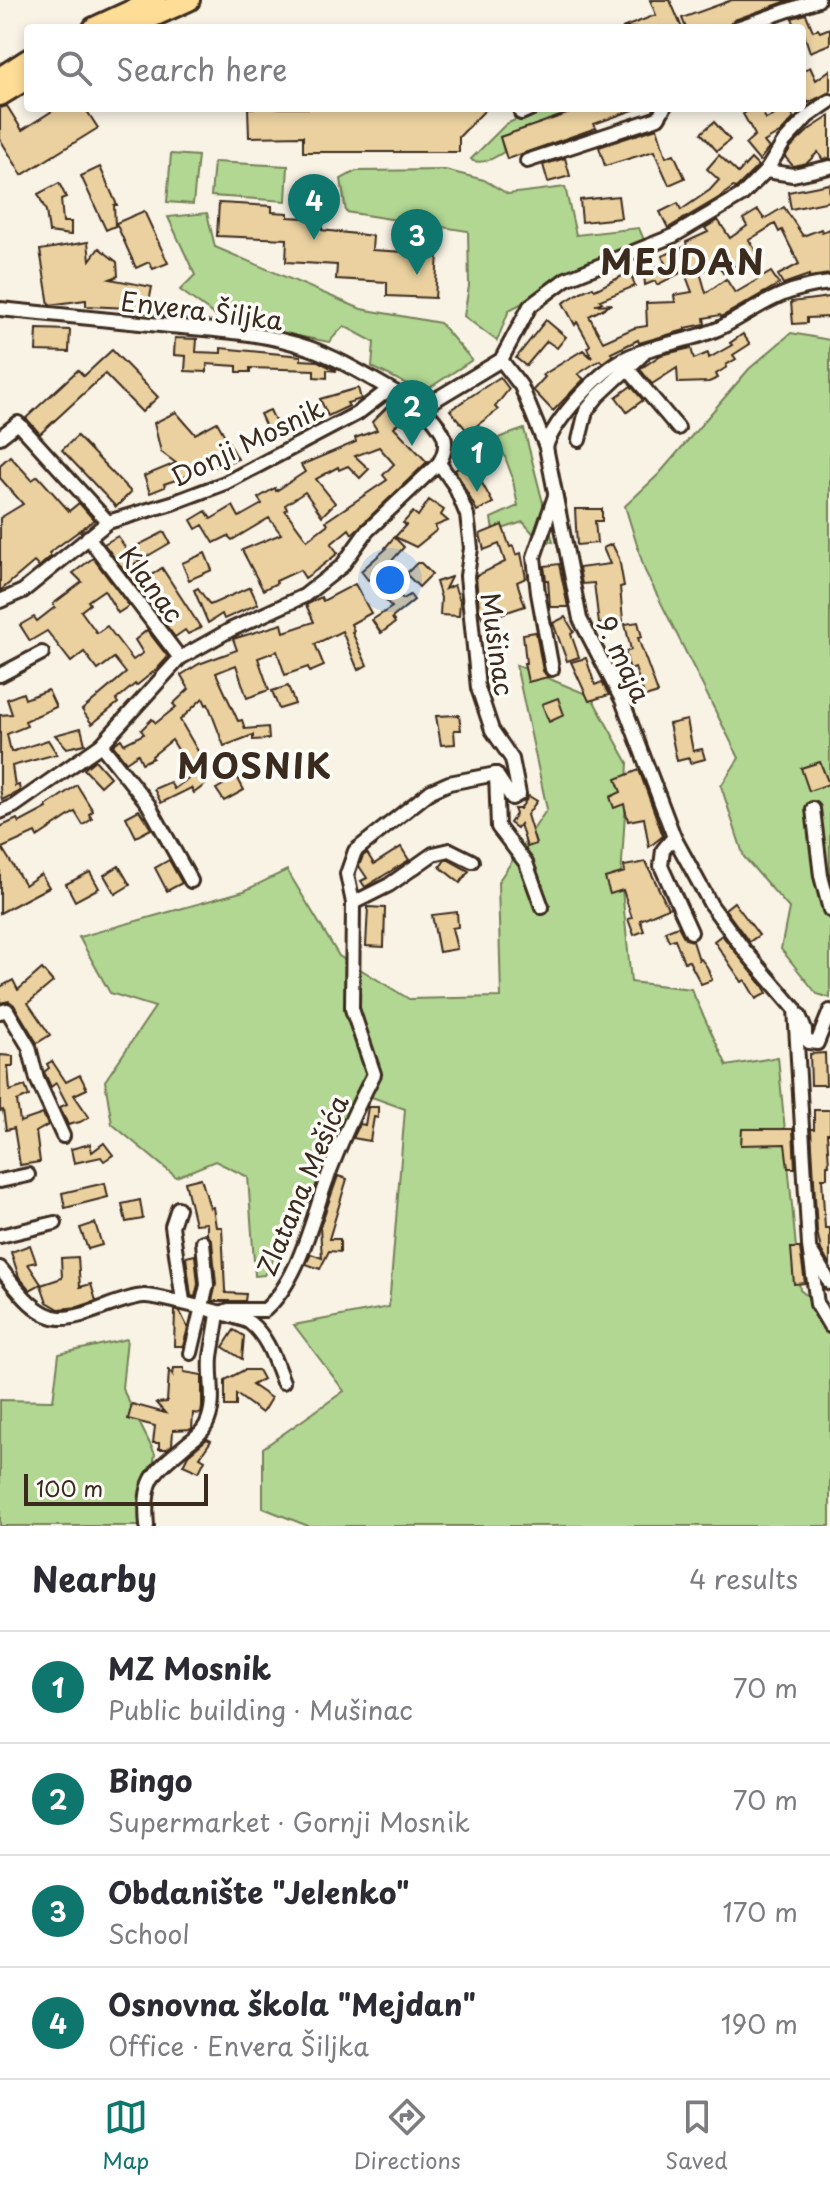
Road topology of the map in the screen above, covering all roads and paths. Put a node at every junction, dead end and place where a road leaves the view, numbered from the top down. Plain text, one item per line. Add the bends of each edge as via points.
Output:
1 (155, 0) edge
2 (189, 0) edge
3 (818, 0) edge
4 (103, 24) edge
5 (136, 24) edge
6 (749, 24) edge
7 (24, 63) edge
8 (0, 78) edge
9 (24, 80) edge
10 (0, 95) edge
11 (830, 101) edge
12 (662, 112) edge
13 (527, 161) dead end
14 (830, 167) edge
15 (766, 171) junction
16 (830, 283) edge
17 (0, 309) edge
18 (647, 350) junction
19 (501, 360) junction
20 (627, 368) junction
21 (388, 390) junction
22 (423, 407) junction
23 (678, 428) dead end
24 (0, 437) edge
25 (579, 440) dead end
26 (546, 447) junction
27 (439, 463) junction
28 (556, 492) junction
29 (108, 522) junction
30 (88, 537) junction
31 (0, 601) edge
32 (42, 653) dead end
33 (180, 658) junction
34 (552, 669) dead end
35 (0, 675) edge
36 (101, 745) junction
37 (496, 774) junction
38 (813, 809) dead end
39 (0, 812) edge
40 (674, 837) junction
41 (472, 861) dead end
42 (191, 881) dead end
43 (353, 903) junction
44 (542, 907) dead end
45 (830, 910) edge
46 (691, 932) dead end
47 (795, 1009) junction
48 (830, 1011) edge
49 (0, 1012) edge
50 (63, 1136) dead end
51 (28, 1175) dead end
52 (0, 1181) edge
53 (178, 1208) dead end
54 (55, 1223) dead end
55 (0, 1236) edge
56 (203, 1242) dead end
57 (809, 1246) junction
58 (0, 1268) edge
59 (830, 1283) edge
60 (183, 1301) junction
61 (200, 1309) junction
62 (218, 1314) junction
63 (830, 1326) edge
64 (191, 1353) dead end
65 (283, 1382) dead end
66 (147, 1526) edge

1 - 4 main road
2 - 5 main road
3 - 6 street
7 - 8 main road
9 - 10 main road
11 - 15 street via 792,133
12 - 13 street via 658,118
14 - 15 street via 793,175
15 - 19 street via 742,195 673,236 566,279 530,306
16 - 18 street via 798,287 720,328
17 - 21 street, Envera Šiljka via 273,339 341,362
18 - 20 street
18 - 26 street via 626,358 562,414
19 - 22 street
19 - 26 street, 9. maja via 521,386
20 - 23 street
20 - 25 street via 586,411
21 - 22 street, Envera Šiljka
21 - 29 street, Donji Mosnik via 358,413 225,483
22 - 27 street via 448,444
24 - 29 street via 18,423
26 - 28 street, 9. maja
27 - 33 street via 367,531 342,566 304,596
27 - 37 street, Mušinac via 467,515 478,688 492,730 512,759 519,794 512,798
28 - 34 street via 534,557
28 - 40 street, 9. maja via 580,619 622,700
29 - 30 street, Donji Mosnik
30 - 31 street, Donji Mosnik via 23,591
30 - 33 street, Klanac
32 - 35 street
33 - 36 street
36 - 39 street
36 - 42 street via 148,804
37 - 43 street via 431,791 355,851 347,874
37 - 44 street via 498,827 526,863
38 - 45 street
40 - 46 street via 663,850 661,866
40 - 47 street, 9. maja via 711,905
41 - 43 street via 450,850 433,854
43 - 62 street, Zlatana Mešića via 352,1009 374,1074 278,1299 265,1310
47 - 48 street, 9. maja via 805,1038 817,1043
47 - 57 street
49 - 50 street via 7,1010 29,1047
51 - 52 street
53 - 60 street via 172,1226
54 - 55 street
56 - 61 street via 207,1285
57 - 59 street
57 - 63 street via 817,1304
58 - 60 street, Zlatana Mešića via 43,1312 61,1318 144,1295
60 - 61 street, Zlatana Mešića
61 - 62 street, Zlatana Mešića
61 - 64 street
62 - 65 street, Zlatana Mešića via 250,1322 270,1348
62 - 66 street via 206,1424 156,1469 146,1496

